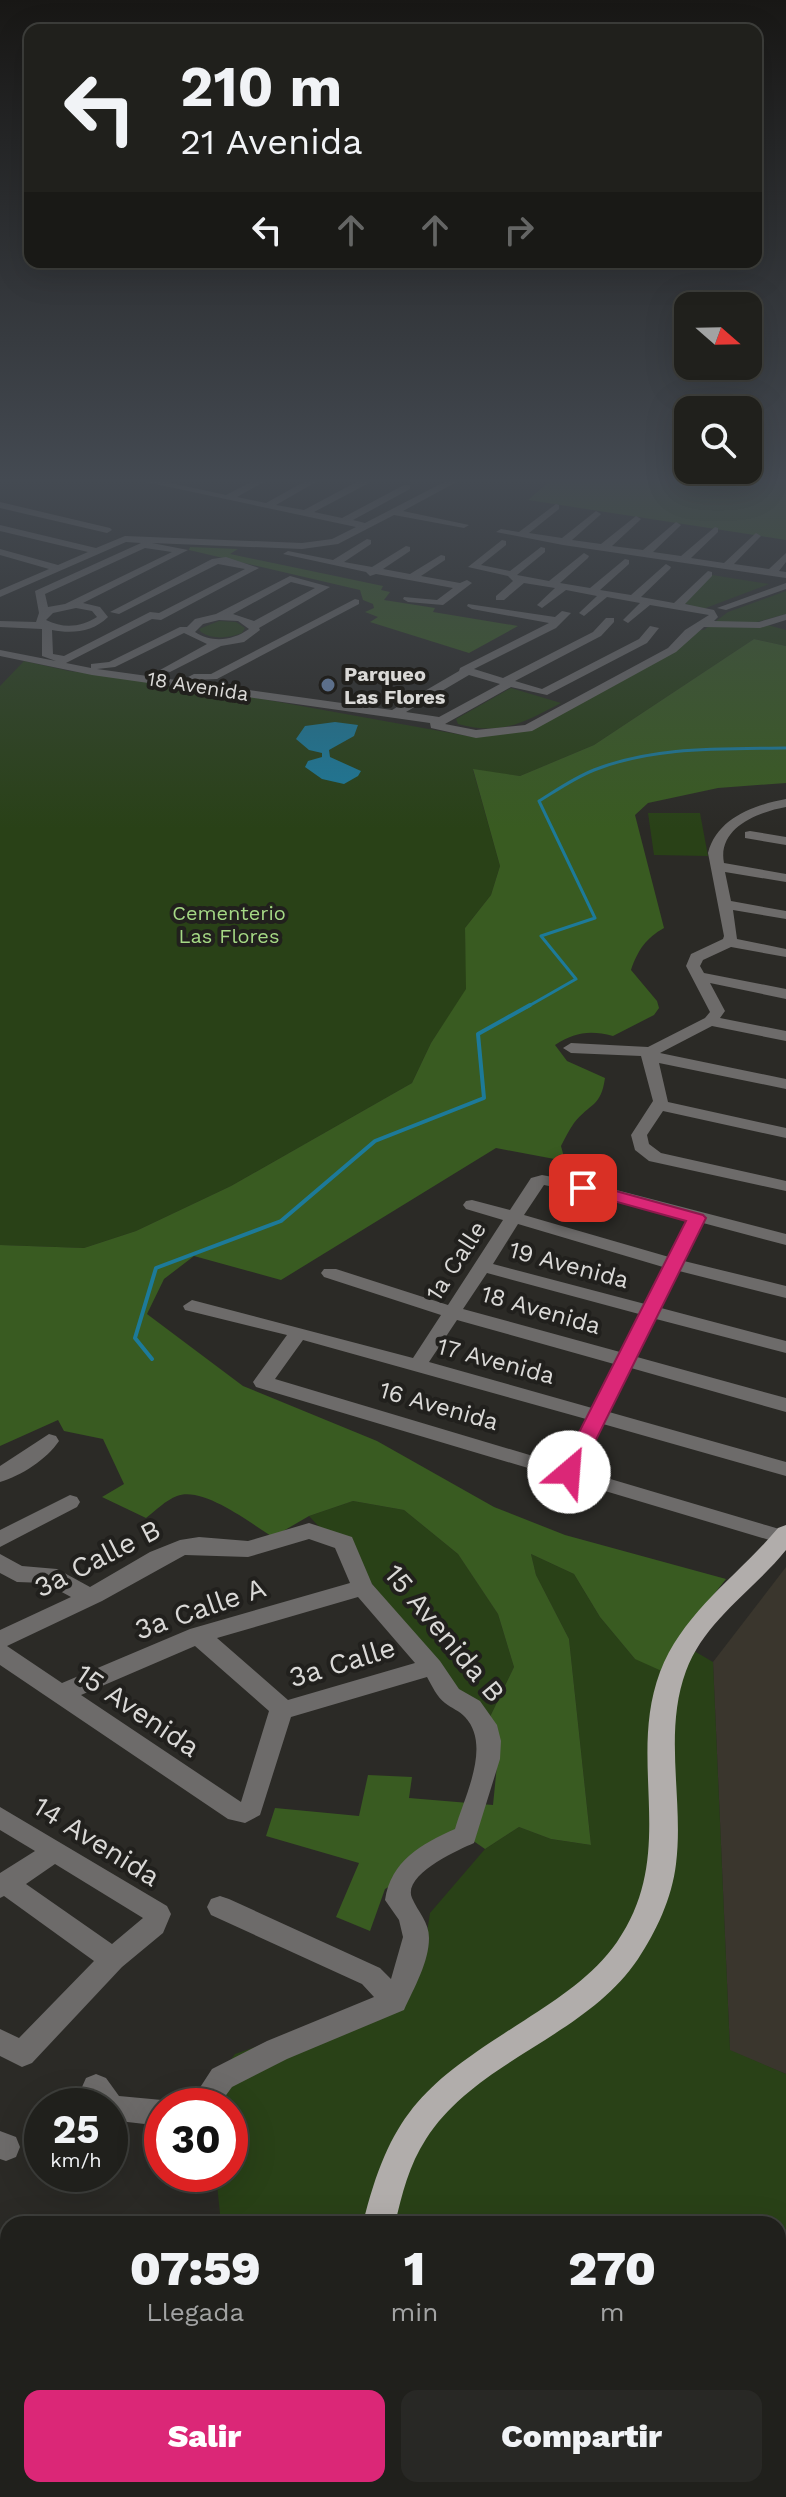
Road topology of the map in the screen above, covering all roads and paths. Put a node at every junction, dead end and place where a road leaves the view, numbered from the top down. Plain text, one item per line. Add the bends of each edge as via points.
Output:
1 (40, 596) edge
2 (90, 596) edge
3 (145, 596) edge
4 (198, 596) edge
5 (257, 596) edge
6 (309, 596) edge
7 (448, 596) edge
8 (502, 596) edge
9 (553, 596) edge
10 (603, 596) edge
11 (620, 596) edge
12 (637, 596) edge
13 (687, 596) edge
14 (751, 596) edge
15 (500, 598) dead end
16 (634, 598) junction
17 (408, 599) dead end
18 (649, 600) junction
19 (355, 602) dead end
20 (542, 605) dead end
21 (678, 605) junction
22 (69, 606) junction
23 (472, 606) dead end
24 (109, 613) junction
25 (584, 613) dead end
26 (156, 616) junction
27 (786, 617) edge
28 (213, 618) junction
29 (705, 618) junction
30 (610, 620) dead end
31 (628, 620) dead end
32 (45, 621) junction
33 (0, 623) edge
34 (754, 625) junction
35 (254, 626) junction
36 (654, 628) dead end
37 (186, 630) junction
38 (786, 632) edge
39 (247, 637) junction
40 (220, 642) junction
41 (273, 644) junction
42 (0, 653) edge
43 (65, 660) junction
44 (467, 671) junction
45 (507, 683) junction
46 (394, 716) junction
47 (437, 723) junction
48 (485, 734) junction
49 (521, 742) dead end
50 (786, 803) edge
51 (750, 835) dead end
52 (786, 841) edge
53 (717, 866) junction
54 (786, 878) edge
55 (726, 904) junction
56 (786, 915) edge
57 (729, 942) junction
58 (786, 953) edge
59 (700, 977) junction
60 (786, 994) edge
61 (714, 1015) junction
62 (786, 1036) edge
63 (571, 1048) dead end
64 (650, 1054) junction
65 (786, 1084) edge
66 (659, 1105) junction
67 (786, 1133) edge
68 (786, 1186) edge
69 (472, 1205) dead end
70 (514, 1217) junction
71 (697, 1218) junction
72 (786, 1240) edge
73 (674, 1264) junction
74 (480, 1266) junction
75 (330, 1273) dead end
76 (786, 1292) edge
77 (192, 1306) dead end
78 (652, 1311) junction
79 (451, 1312) junction
80 (299, 1332) junction
81 (786, 1347) edge
82 (626, 1361) junction
83 (417, 1366) junction
84 (786, 1405) edge
85 (597, 1416) junction
86 (49, 1441) dead end
87 (786, 1469) edge
88 (569, 1472) junction
89 (0, 1475) edge
90 (70, 1502) dead end
91 (318, 1533) joint
92 (785, 1536) edge
93 (0, 1539) edge
94 (0, 1562) edge
95 (363, 1588) junction
96 (90, 1597) junction
97 (198, 1635) junction
98 (0, 1640) edge
99 (0, 1653) edge
100 (432, 1667) junction
101 (60, 1694) junction
102 (281, 1711) junction
103 (245, 1813) joint
104 (0, 1817) edge
105 (55, 1851) junction
106 (2, 1885) edge
107 (220, 1907) dead end
108 (113, 1959) junction
109 (395, 2001) junction
110 (11, 2048) edge
111 (96, 2087) dead end
112 (215, 2088) edge
113 (144, 2111) edge
114 (380, 2216) edge

1 - 32 street
2 - 22 street
3 - 24 street
4 - 26 street
5 - 28 street
6 - 35 street
7 - 17 street via 439,603
8 - 15 street
9 - 20 street
10 - 25 street
11 - 16 street
12 - 16 street
13 - 21 street
14 - 29 street, 18 Avenida
16 - 18 street
18 - 21 street
18 - 31 street
19 - 41 street
21 - 29 street via 692,607
22 - 24 street
22 - 32 street
23 - 44 street via 562,617
24 - 26 street
24 - 32 street via 86,627
26 - 28 street
26 - 37 street
26 - 43 street
27 - 34 street
28 - 35 street via 242,619
28 - 37 street
29 - 34 street
29 - 47 street, 18 Avenida via 662,651 531,723 476,731
29 - 48 street, 18 Avenida via 672,650 542,722
30 - 45 street via 597,634
32 - 33 street
32 - 43 street via 48,656
34 - 38 street
35 - 39 street
36 - 45 street via 643,641 548,692
37 - 40 street via 195,638
37 - 43 street via 111,665
39 - 40 street
39 - 41 street
40 - 41 street via 166,671 213,677
42 - 46 street, 18 Avenida via 72,669
44 - 45 street
44 - 46 street
45 - 47 street
46 - 47 street, 18 Avenida
47 - 48 street, 18 Avenida
48 - 49 street
50 - 53 street via 760,808 736,823 718,841
51 - 52 street
53 - 54 street
53 - 55 street
55 - 56 street
55 - 57 street
57 - 58 street
57 - 59 street via 696,957 693,966
59 - 60 street
59 - 61 street
61 - 62 street
61 - 64 street
63 - 64 street
64 - 65 street
64 - 66 street
66 - 67 street
66 - 68 street via 638,1140 647,1153
69 - 70 street
70 - 71 street, 1a Calle via 537,1182 549,1180
70 - 73 street
70 - 74 street, 1a Calle
71 - 72 street
71 - 73 street
73 - 76 street
73 - 78 street
74 - 78 street, 19 Avenida
74 - 79 street, 1a Calle
75 - 79 street, 18 Avenida
77 - 80 street, 17 Avenida
78 - 81 street, 19 Avenida
78 - 82 street
79 - 82 street, 18 Avenida
79 - 83 street, 1a Calle
80 - 83 street, 17 Avenida
80 - 88 street, 16 Avenida via 263,1382
82 - 84 street, 18 Avenida
82 - 85 street
83 - 85 street, 17 Avenida
85 - 87 street, 17 Avenida
85 - 88 street
86 - 89 street
88 - 92 street, 16 Avenida
90 - 93 street
91 - 95 street, 15 Avenida B via 344,1543
91 - 96 street, 3a Calle B via 287,1533 256,1548 195,1544
92 - 114 main road via 690,1634 673,1673 661,1733 663,1862 630,1947 588,1996 476,2068 416,2123 397,2156
94 - 96 street via 17,1574 49,1575
95 - 97 street, 3a Calle A
95 - 100 street, 15 Avenida B
96 - 98 street, 3a Calle B
97 - 101 street, 3a Calle A
97 - 102 street via 278,1702
99 - 101 street, 15 Avenida
100 - 102 street, 3a Calle
100 - 109 street, 15 Avenida B via 451,1695 472,1708 485,1725 488,1759 465,1836 426,1857 398,1884 398,1900 418,1931
101 - 103 street, 15 Avenida
102 - 103 street, 3a Calle
104 - 105 street, 14 Avenida
105 - 106 street
105 - 108 street, 14 Avenida via 158,1914 158,1920
106 - 108 street
107 - 109 street via 371,1976
108 - 110 street
109 - 112 street via 277,2050 222,2078
111 - 113 street via 112,2108

